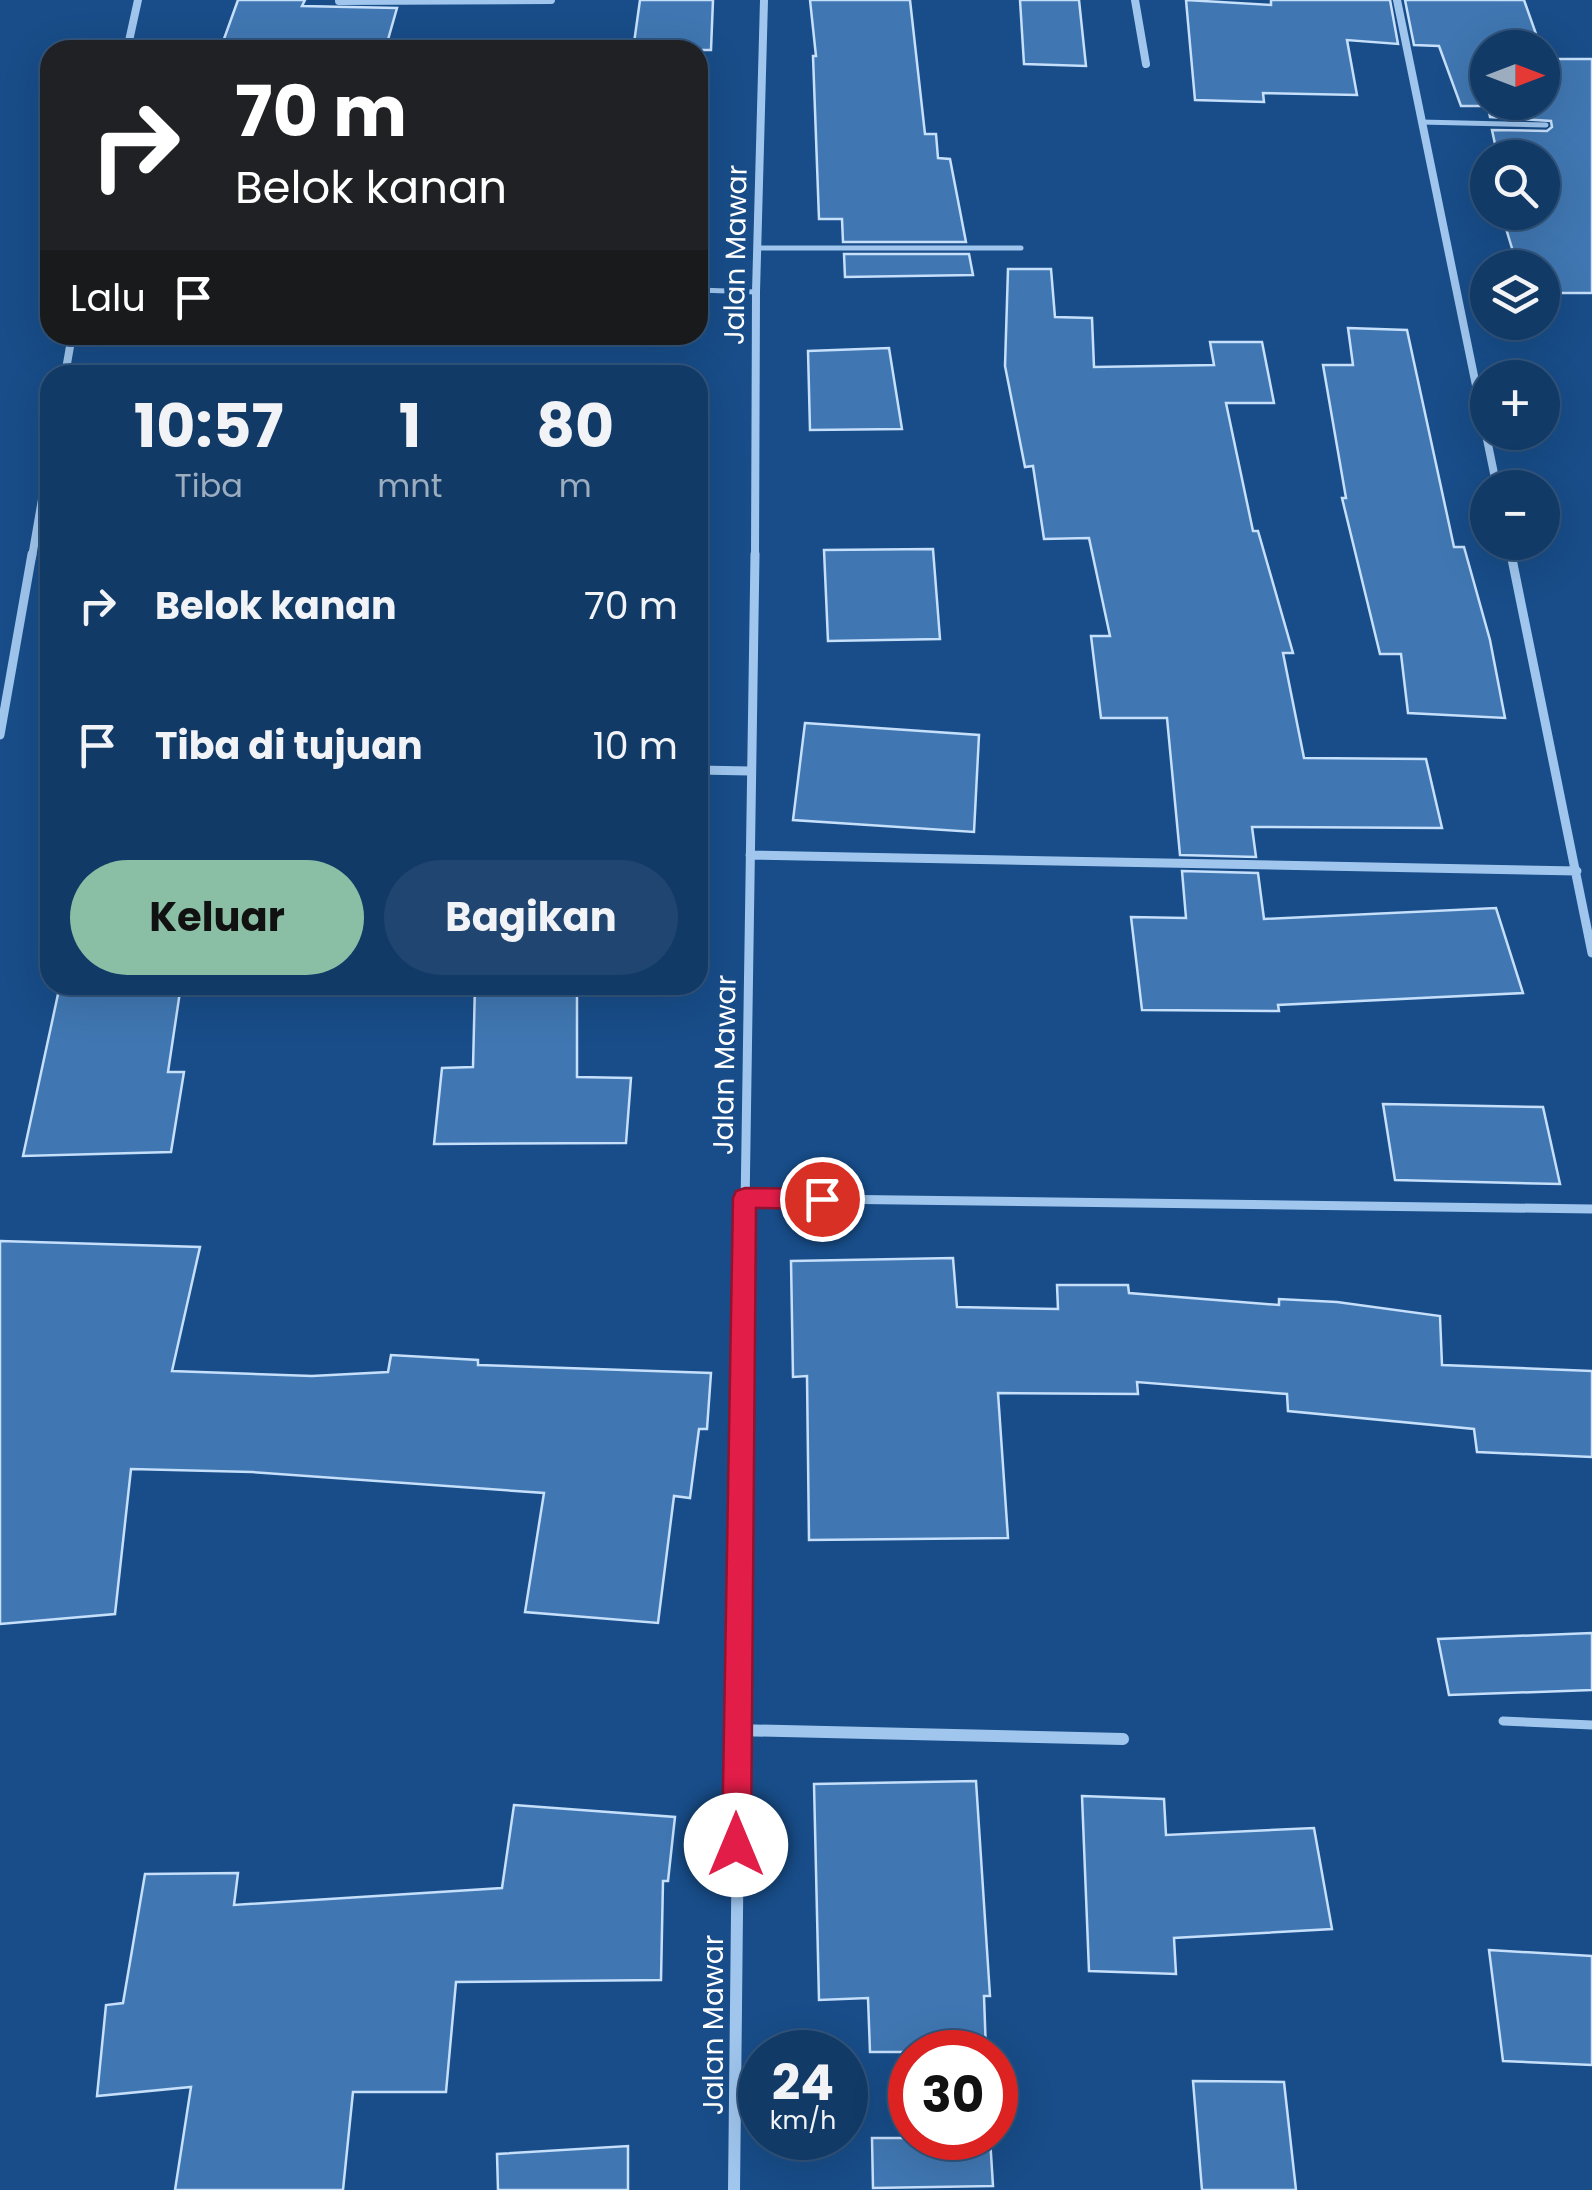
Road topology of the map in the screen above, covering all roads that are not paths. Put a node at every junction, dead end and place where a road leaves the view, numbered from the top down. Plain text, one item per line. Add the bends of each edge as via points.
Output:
1 (138, 0) edge
2 (339, 0) edge
3 (551, 0) edge
4 (764, 0) edge
5 (1135, 0) edge
6 (1396, 0) edge
7 (129, 40) edge
8 (1146, 64) dead end
9 (1422, 122) junction
10 (1546, 125) dead end
11 (757, 248) junction
12 (1021, 248) dead end
13 (708, 290) edge
14 (756, 292) junction
15 (1494, 470) edge
16 (40, 509) edge
17 (1513, 560) edge
18 (0, 735) edge
19 (708, 770) edge
20 (750, 770) junction
21 (750, 855) junction
22 (1577, 871) junction
23 (1592, 953) edge
24 (745, 1198) junction
25 (1592, 1210) edge
26 (1503, 1721) dead end
27 (1592, 1724) edge
28 (737, 1730) junction
29 (1123, 1739) dead end
30 (734, 2190) edge

1 - 7 street
2 - 3 street
4 - 11 street, Jalan Mawar
5 - 8 street
6 - 9 street
9 - 10 lane
9 - 15 street
11 - 12 lane
11 - 14 street, Jalan Mawar
13 - 14 lane
14 - 20 street, Jalan Mawar
16 - 18 street
17 - 22 street
19 - 20 street
20 - 21 street, Jalan Mawar
21 - 22 street
21 - 24 street, Jalan Mawar
22 - 23 street
24 - 25 street
24 - 28 street, Jalan Mawar
26 - 27 lane
28 - 29 street
28 - 30 street, Jalan Mawar

